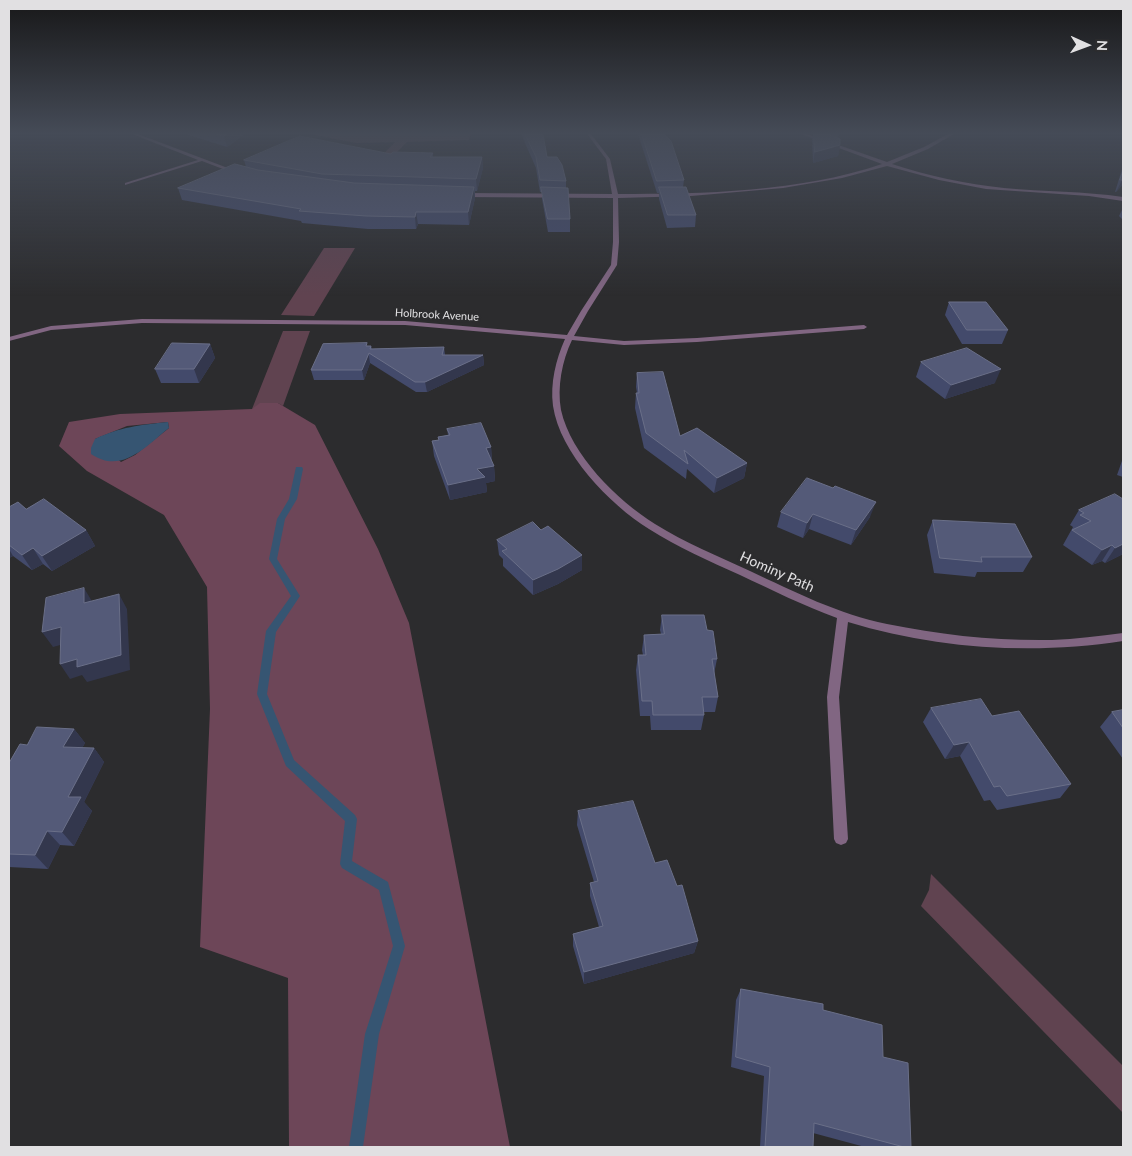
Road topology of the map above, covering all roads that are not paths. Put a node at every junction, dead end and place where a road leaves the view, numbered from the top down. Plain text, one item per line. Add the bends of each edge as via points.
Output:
1 (613, 188) edge
2 (778, 188) edge
3 (990, 188) edge
4 (458, 194) edge
5 (614, 196) junction
6 (1123, 199) edge
7 (864, 327) dead end
8 (570, 338) junction
9 (9, 339) edge
10 (843, 616) junction
11 (1123, 637) edge
12 (841, 839) dead end

1 - 5 street, Hominy Path
2 - 5 street
3 - 6 street via 1070,192
4 - 5 street
5 - 8 street, Hominy Path via 617,252 614,265
7 - 8 street, Holbrook Avenue via 656,342
8 - 9 street, Holbrook Avenue via 405,323 142,321 51,328
8 - 10 street, Hominy Path via 560,358 556,378 555,398 560,419 584,464 617,501 656,530
10 - 11 street, Hominy Path via 974,641 1053,644
10 - 12 street via 833,697

